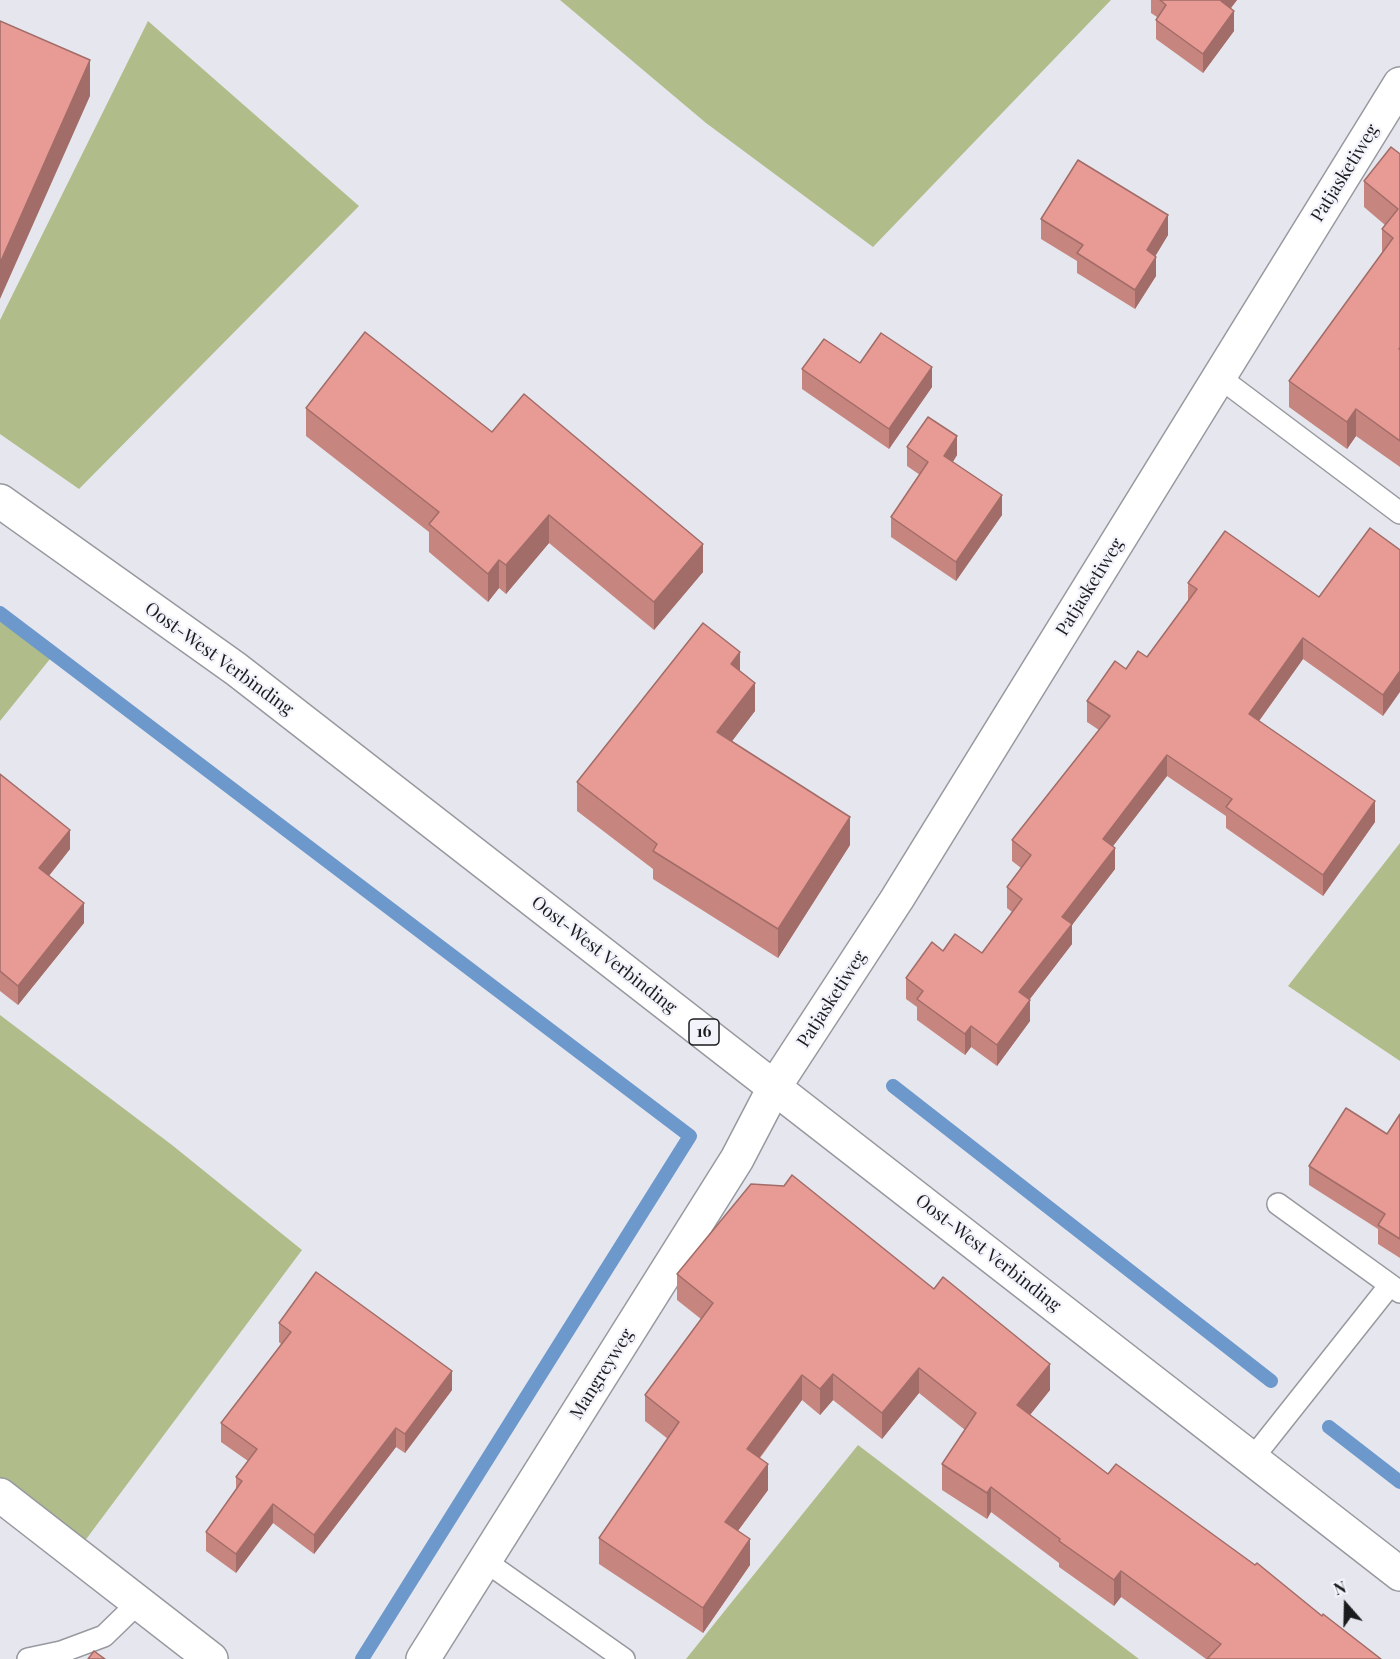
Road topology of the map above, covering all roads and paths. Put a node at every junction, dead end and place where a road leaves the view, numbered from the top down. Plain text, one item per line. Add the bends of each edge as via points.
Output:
1 (1400, 84) edge
2 (1220, 377) junction
3 (0, 501) edge
4 (1400, 513) edge
5 (775, 1086) junction
6 (1278, 1204) dead end
7 (1395, 1288) edge
8 (1252, 1459) junction
9 (0, 1495) edge
10 (485, 1561) junction
11 (1400, 1574) edge
12 (138, 1603) junction
13 (28, 1659) edge
14 (211, 1659) edge
15 (423, 1659) edge
16 (624, 1659) edge

1 - 2 street, Patjasketiweg
2 - 4 lane
2 - 5 street, Patjasketiweg via 903,889
3 - 5 street, Oost-West Verbinding / 16 via 236,669
5 - 8 street, Oost-West Verbinding / 16
5 - 10 street, Mangreyweg via 737,1159
6 - 7 lane
7 - 8 lane
8 - 11 street, Oost-West Verbinding / 16
9 - 12 street
10 - 15 street, Mangreyweg
10 - 16 lane
12 - 13 lane via 104,1636
12 - 14 street

